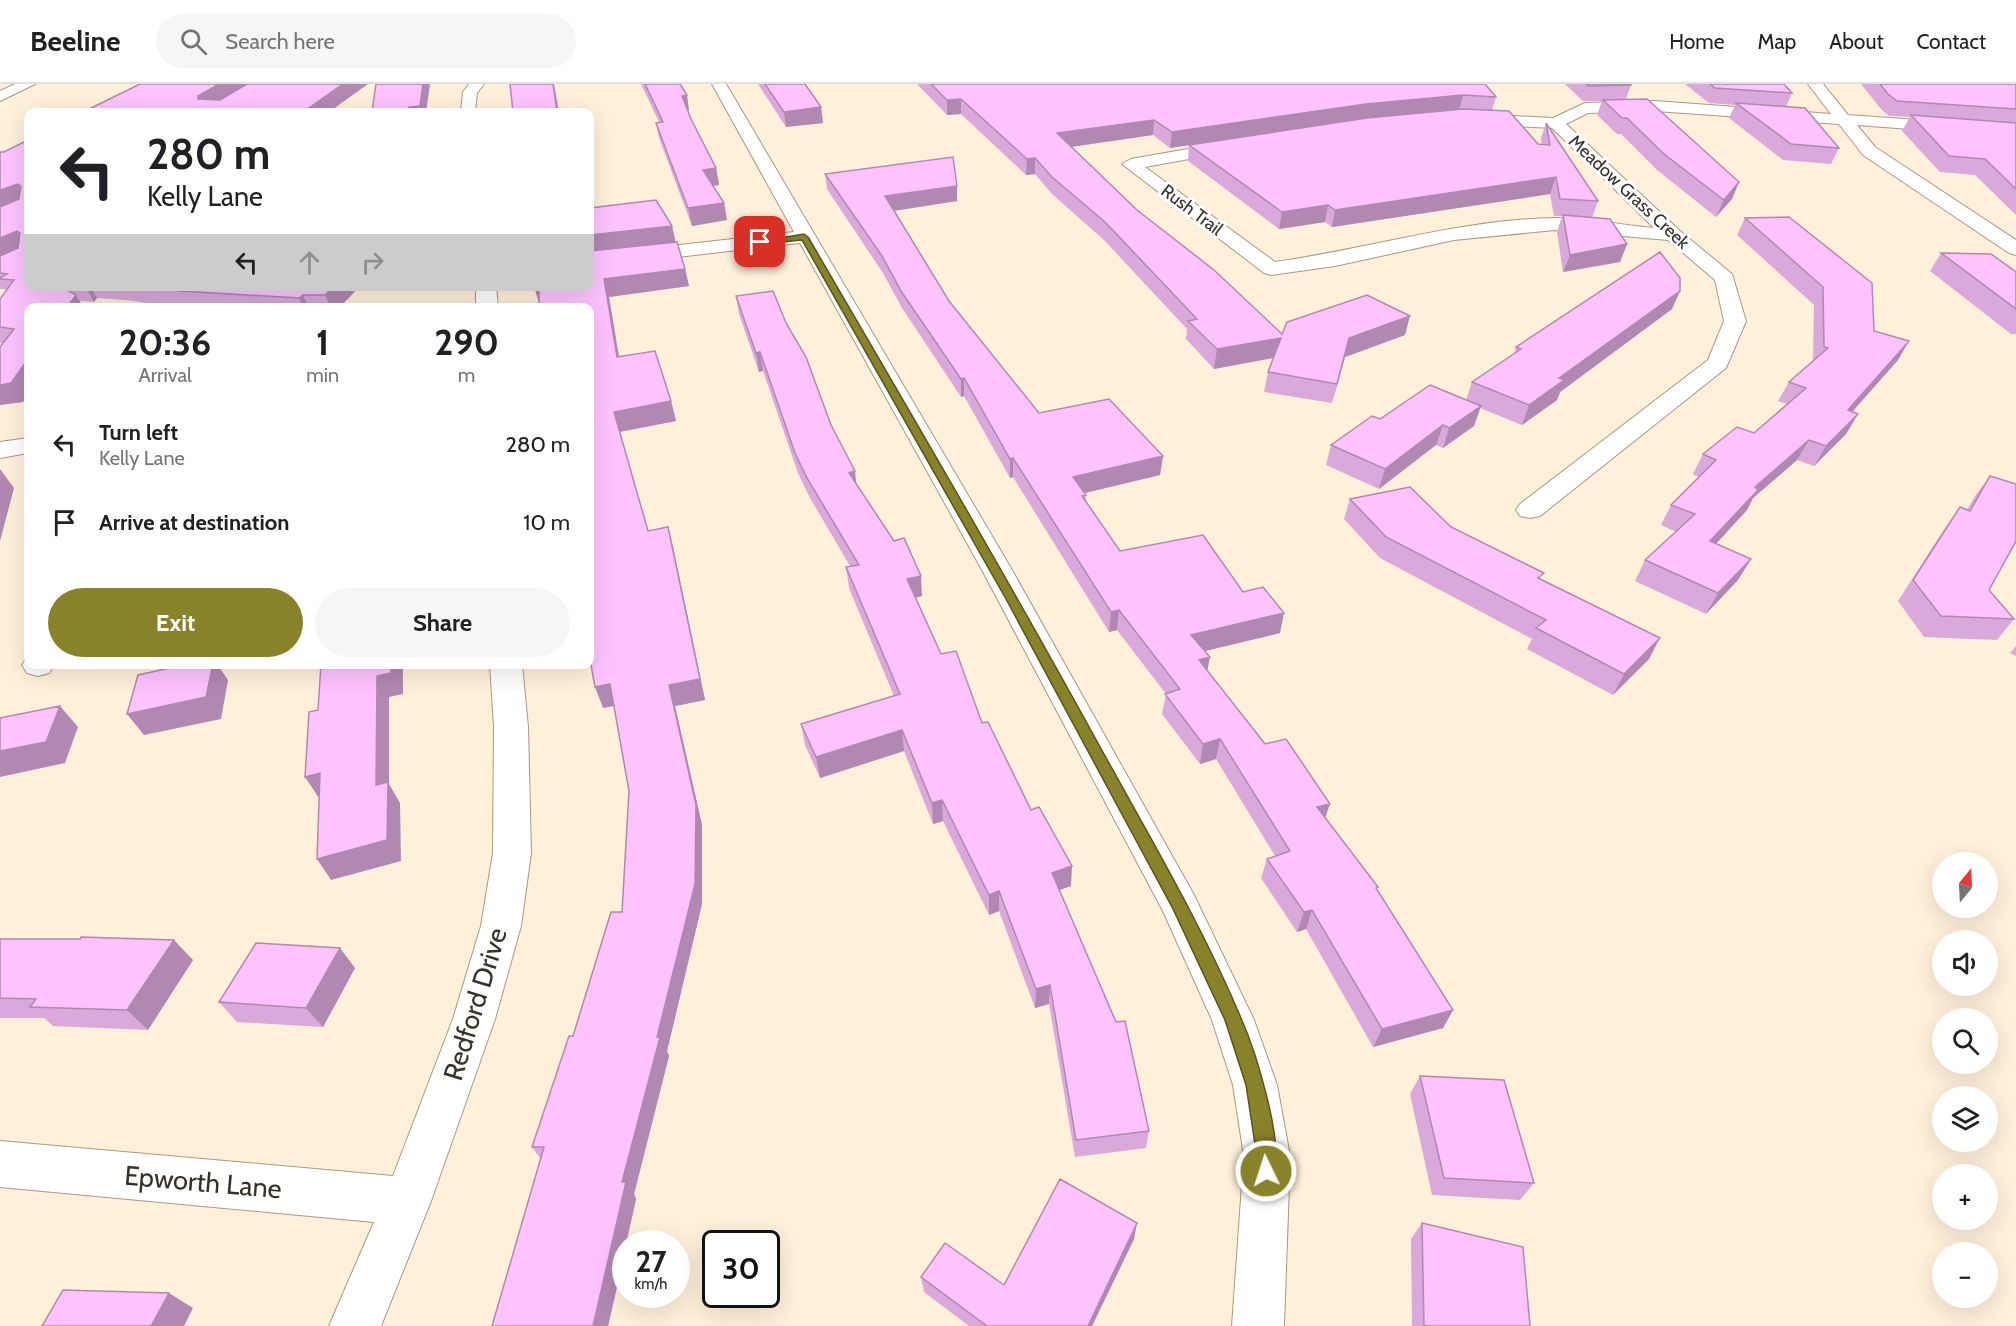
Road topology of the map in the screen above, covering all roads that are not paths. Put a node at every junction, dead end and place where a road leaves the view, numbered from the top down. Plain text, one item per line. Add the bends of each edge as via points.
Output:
1 (28, 84) edge
2 (477, 84) edge
3 (718, 84) edge
4 (1815, 84) edge
5 (0, 96) edge
6 (469, 108) edge
7 (1459, 117) edge
8 (1846, 121) junction
9 (1556, 123) junction
10 (2016, 132) edge
11 (1247, 143) edge
12 (1673, 235) junction
13 (804, 237) junction
14 (2012, 243) edge
15 (594, 261) edge
16 (24, 447) edge
17 (0, 450) edge
18 (1530, 510) dead end
19 (506, 669) edge
20 (0, 1164) edge
21 (407, 1201) junction
22 (355, 1326) edge
23 (1258, 1326) edge

1 - 5 street
2 - 6 street via 471,92
3 - 13 street
4 - 8 street
7 - 9 street
8 - 9 street, Meadow Grass Creek via 1655,106 1585,108
8 - 10 street, Meadow Grass Creek
8 - 14 street via 1869,151
9 - 12 street, Meadow Grass Creek
11 - 12 street, Rush Trail via 1131,164 1271,269 1335,260 1454,234 1555,224
12 - 18 street, Meadow Grass Creek via 1725,278 1735,321 1718,363
13 - 15 street
13 - 23 street via 997,570 1180,906 1233,1020 1255,1085 1267,1156
16 - 17 street
19 - 21 street, Redford Drive via 512,853 501,926 476,1012
20 - 21 street, Epworth Lane
21 - 22 street, Redford Drive

